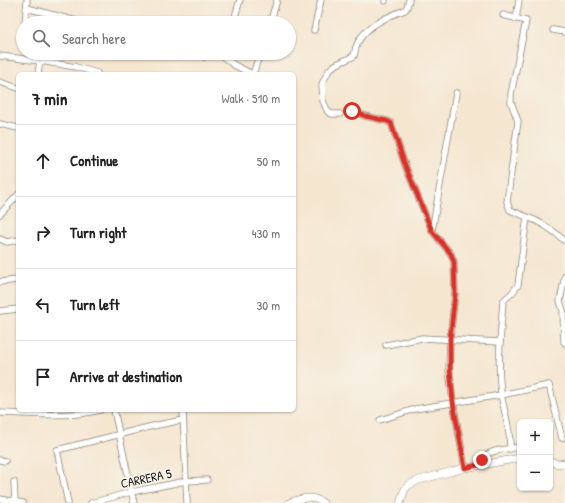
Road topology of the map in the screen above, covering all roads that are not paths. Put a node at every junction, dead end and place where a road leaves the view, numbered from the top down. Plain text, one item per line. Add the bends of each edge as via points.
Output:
1 (27, 0) edge
2 (240, 0) edge
3 (277, 0) edge
4 (321, 0) edge
5 (409, 0) edge
6 (519, 0) edge
7 (26, 8) junction
8 (503, 15) dead end
9 (25, 16) edge
10 (57, 16) edge
11 (235, 16) edge
12 (272, 16) edge
13 (516, 18) junction
14 (314, 30) dead end
15 (553, 30) dead end
16 (565, 32) edge
17 (0, 56) edge
18 (16, 58) edge
19 (32, 60) edge
20 (228, 60) edge
21 (257, 60) edge
22 (40, 61) junction
23 (38, 72) edge
24 (94, 72) edge
25 (248, 72) edge
26 (253, 72) edge
27 (0, 82) edge
28 (16, 87) edge
29 (456, 93) dead end
30 (352, 111) dead end
31 (340, 114) dead end
32 (1, 125) edge
33 (16, 128) edge
34 (16, 197) edge
35 (0, 214) edge
36 (527, 216) junction
37 (432, 231) junction
38 (0, 239) edge
39 (16, 240) edge
40 (565, 241) edge
41 (565, 276) edge
42 (16, 280) edge
43 (0, 282) edge
44 (16, 309) edge
45 (0, 311) edge
46 (450, 339) junction
47 (500, 342) junction
48 (565, 343) edge
49 (386, 345) dead end
50 (501, 395) junction
51 (453, 402) junction
52 (87, 412) edge
53 (114, 412) edge
54 (183, 412) edge
55 (0, 413) edge
56 (183, 420) junction
57 (380, 420) dead end
58 (120, 435) junction
59 (562, 438) dead end
60 (517, 448) edge
61 (510, 449) junction
62 (517, 458) edge
63 (553, 462) edge
64 (565, 463) edge
65 (482, 464) junction
66 (465, 468) junction
67 (207, 480) dead end
68 (186, 481) junction
69 (14, 482) dead end
70 (131, 492) junction
71 (0, 499) edge
72 (15, 501) junction
73 (8, 502) edge
74 (23, 503) edge
75 (68, 503) edge
76 (91, 503) edge
77 (134, 503) edge
78 (187, 503) edge
79 (289, 503) edge
80 (323, 503) edge
81 (400, 503) edge

1 - 7 street
2 - 11 street
3 - 12 street
4 - 14 street
5 - 31 street via 405,10 376,24 367,32 356,46 354,56 329,70 322,84 323,101 328,112
6 - 13 street
7 - 9 street
7 - 10 street
8 - 13 street
13 - 36 street via 526,21 511,94 518,121 507,202 510,210
15 - 16 street
17 - 18 street
19 - 22 street
20 - 25 street
21 - 26 street
22 - 23 street
22 - 24 street
27 - 28 street
29 - 37 street
30 - 37 street via 391,123
32 - 33 street
34 - 35 street
36 - 40 street via 540,221
36 - 47 street via 518,285 504,301
37 - 46 street via 451,254 454,262 455,294
38 - 39 street via 7,242
41 - 48 street via 560,301
42 - 43 street
44 - 45 street
46 - 47 street
46 - 49 street via 422,338
46 - 51 street
47 - 50 street
50 - 51 street
50 - 59 street via 549,385
50 - 61 street
51 - 57 street via 415,409
51 - 66 street
52 - 55 street
53 - 58 street
54 - 56 street
56 - 58 street
56 - 68 street
58 - 70 street
58 - 75 street via 57,450
60 - 61 street
61 - 65 street via 485,455
62 - 65 main road
63 - 64 main road
65 - 66 main road
66 - 81 main road via 409,485
67 - 68 street, CARRERA 5
68 - 70 street, CARRERA 5
68 - 78 street
69 - 72 street
70 - 76 street, CARRERA 5
70 - 77 street
71 - 73 street
72 - 73 street
72 - 74 street
79 - 80 main road via 304,497

